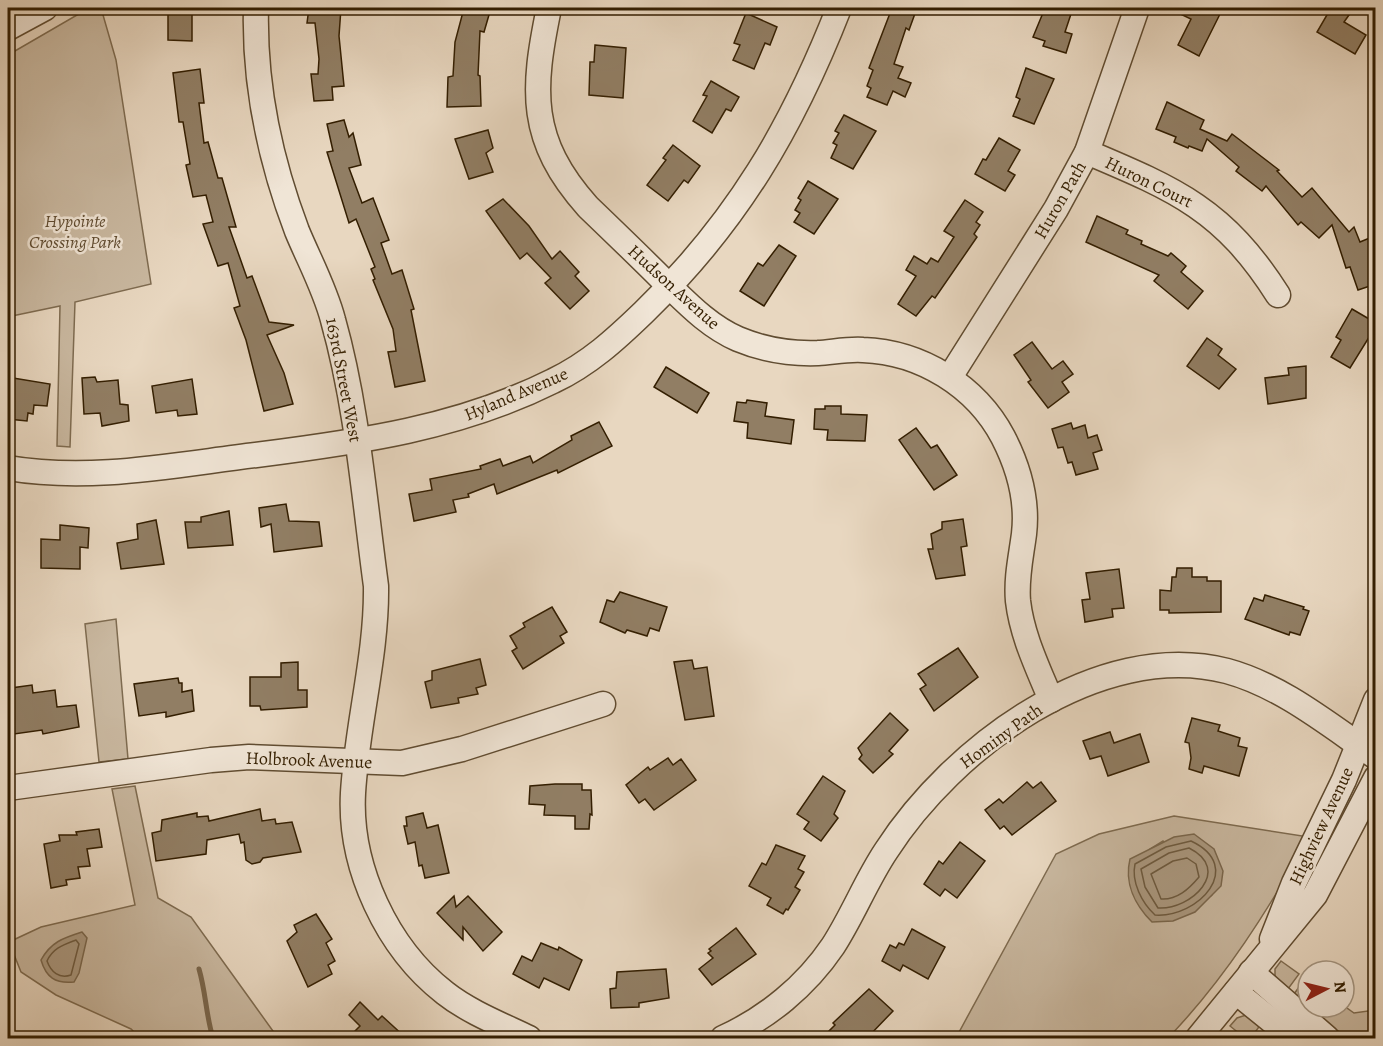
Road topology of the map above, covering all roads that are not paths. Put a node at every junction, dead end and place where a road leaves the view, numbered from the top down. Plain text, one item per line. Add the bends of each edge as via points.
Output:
1 (45, 8) edge
2 (256, 8) edge
3 (549, 8) edge
4 (839, 8) edge
5 (1137, 8) edge
6 (8, 28) edge
7 (1087, 152) junction
8 (671, 287) junction
9 (1278, 295) dead end
10 (950, 377) junction
11 (356, 442) junction
12 (8, 468) edge
13 (1052, 700) junction
14 (1376, 700) edge
15 (603, 704) dead end
16 (1367, 751) edge
17 (356, 763) junction
18 (1376, 778) edge
19 (8, 788) edge
20 (1267, 953) junction
21 (1251, 972) junction
22 (1236, 992) junction
23 (530, 1038) edge
24 (723, 1038) edge
25 (1198, 1038) edge
26 (1293, 1038) edge
27 (1327, 1038) edge

1 - 6 street
2 - 11 street, 163rd Street West via 260,80 269,137 289,207 333,317 346,371
3 - 8 street, Hudson Avenue via 536,94 552,156 588,207
4 - 8 street, Hyland Avenue via 765,163 708,246
5 - 7 street, Huron Path
7 - 9 street, Huron Court via 1151,179 1203,209 1237,238
7 - 10 street, Huron Path via 1056,210
8 - 10 street, Hudson Avenue via 704,319 738,339 792,353 883,352 923,363
8 - 11 street, Hyland Avenue via 604,349 552,382 454,420
10 - 13 street, Hudson Avenue via 994,422 1017,469 1025,520 1018,565 1018,602 1026,637
11 - 12 street, Hyland Avenue via 107,474
11 - 17 street, 163rd Street West via 376,585 376,616
13 - 16 street, Hominy Path via 1119,672 1146,666 1197,666 1226,671 1275,690
13 - 24 street, Hominy Path via 987,743 933,792 886,850 832,945 809,975 769,1012
14 - 16 street, Highview Avenue
15 - 17 street, Holbrook Avenue via 429,758 402,763
16 - 20 street, Highview Avenue via 1344,780 1294,883
17 - 19 street, Holbrook Avenue via 283,758 211,760
17 - 23 street via 353,796 359,855 378,908 393,933 420,970 447,995
18 - 20 street, Highview Avenue via 1315,895
20 - 21 street, Highview Avenue
21 - 22 street, Highview Avenue
21 - 27 street
22 - 25 street, Highview Avenue
22 - 26 street

